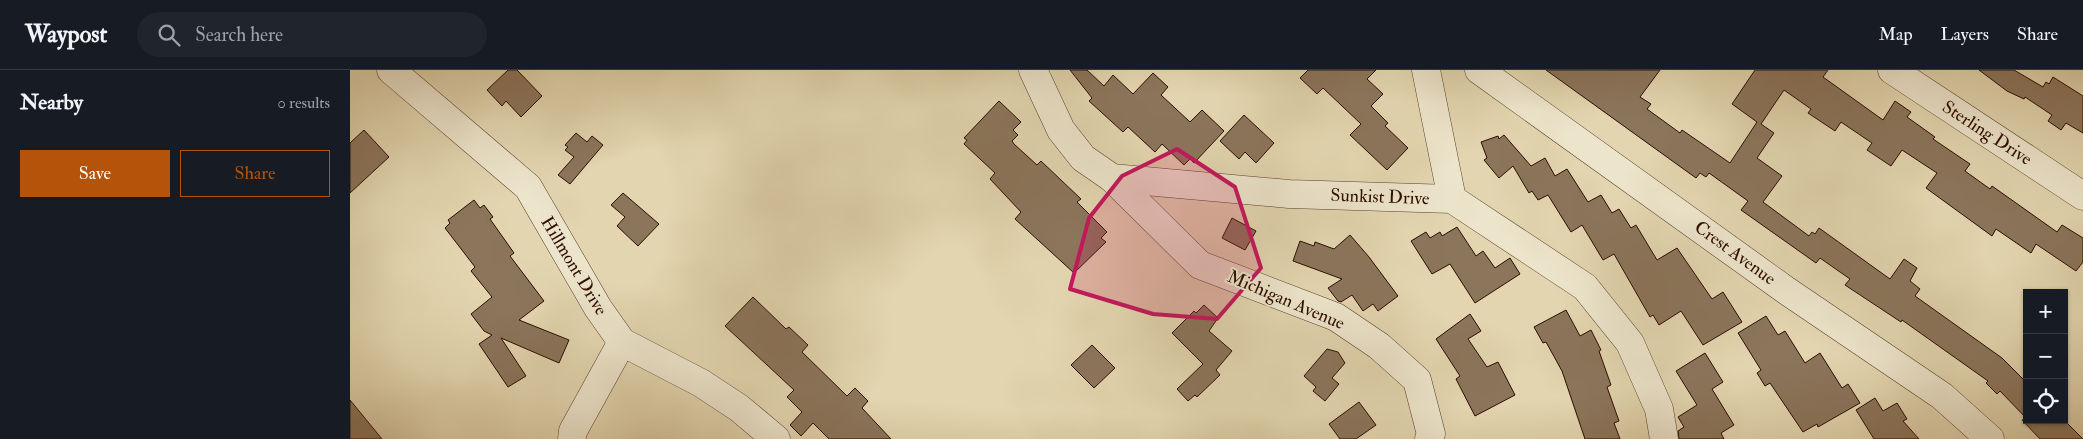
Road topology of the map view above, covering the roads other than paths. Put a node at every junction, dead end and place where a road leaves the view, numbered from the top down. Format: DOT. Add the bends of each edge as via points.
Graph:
graph roads {
  1 [pos="391,70"];
  2 [pos="1033,70"];
  3 [pos="1426,70"];
  4 [pos="1478,70"];
  5 [pos="1892,70"];
  6 [pos="1112,178"];
  7 [pos="2083,196"];
  8 [pos="1452,199"];
  9 [pos="622,342"];
  10 [pos="572,439"];
  11 [pos="776,439"];
  12 [pos="1429,439"];
  13 [pos="1664,439"];
  14 [pos="1990,439"];
  1 -- 9 [label="street, Hillmont Drive" via="528,187 598,308"];
  2 -- 6 [label="street, Sunkist Drive" via="1060,130 1083,158"];
  3 -- 8 [label="street"];
  4 -- 14 [label="street, Crest Avenue" via="1787,291 1942,396"];
  5 -- 7 [label="street, Sterling Drive"];
  6 -- 8 [label="street, Sunkist Drive" via="1289,194"];
  6 -- 12 [label="street, Michigan Avenue" via="1200,265 1336,316 1379,346 1417,380 1431,434"];
  8 -- 13 [label="street, Sunkist Drive" via="1585,287 1630,343 1659,409"];
  9 -- 10 [label="street" via="573,431"];
  9 -- 11 [label="street, Hillmont Drive" via="701,383 739,408"];
}
